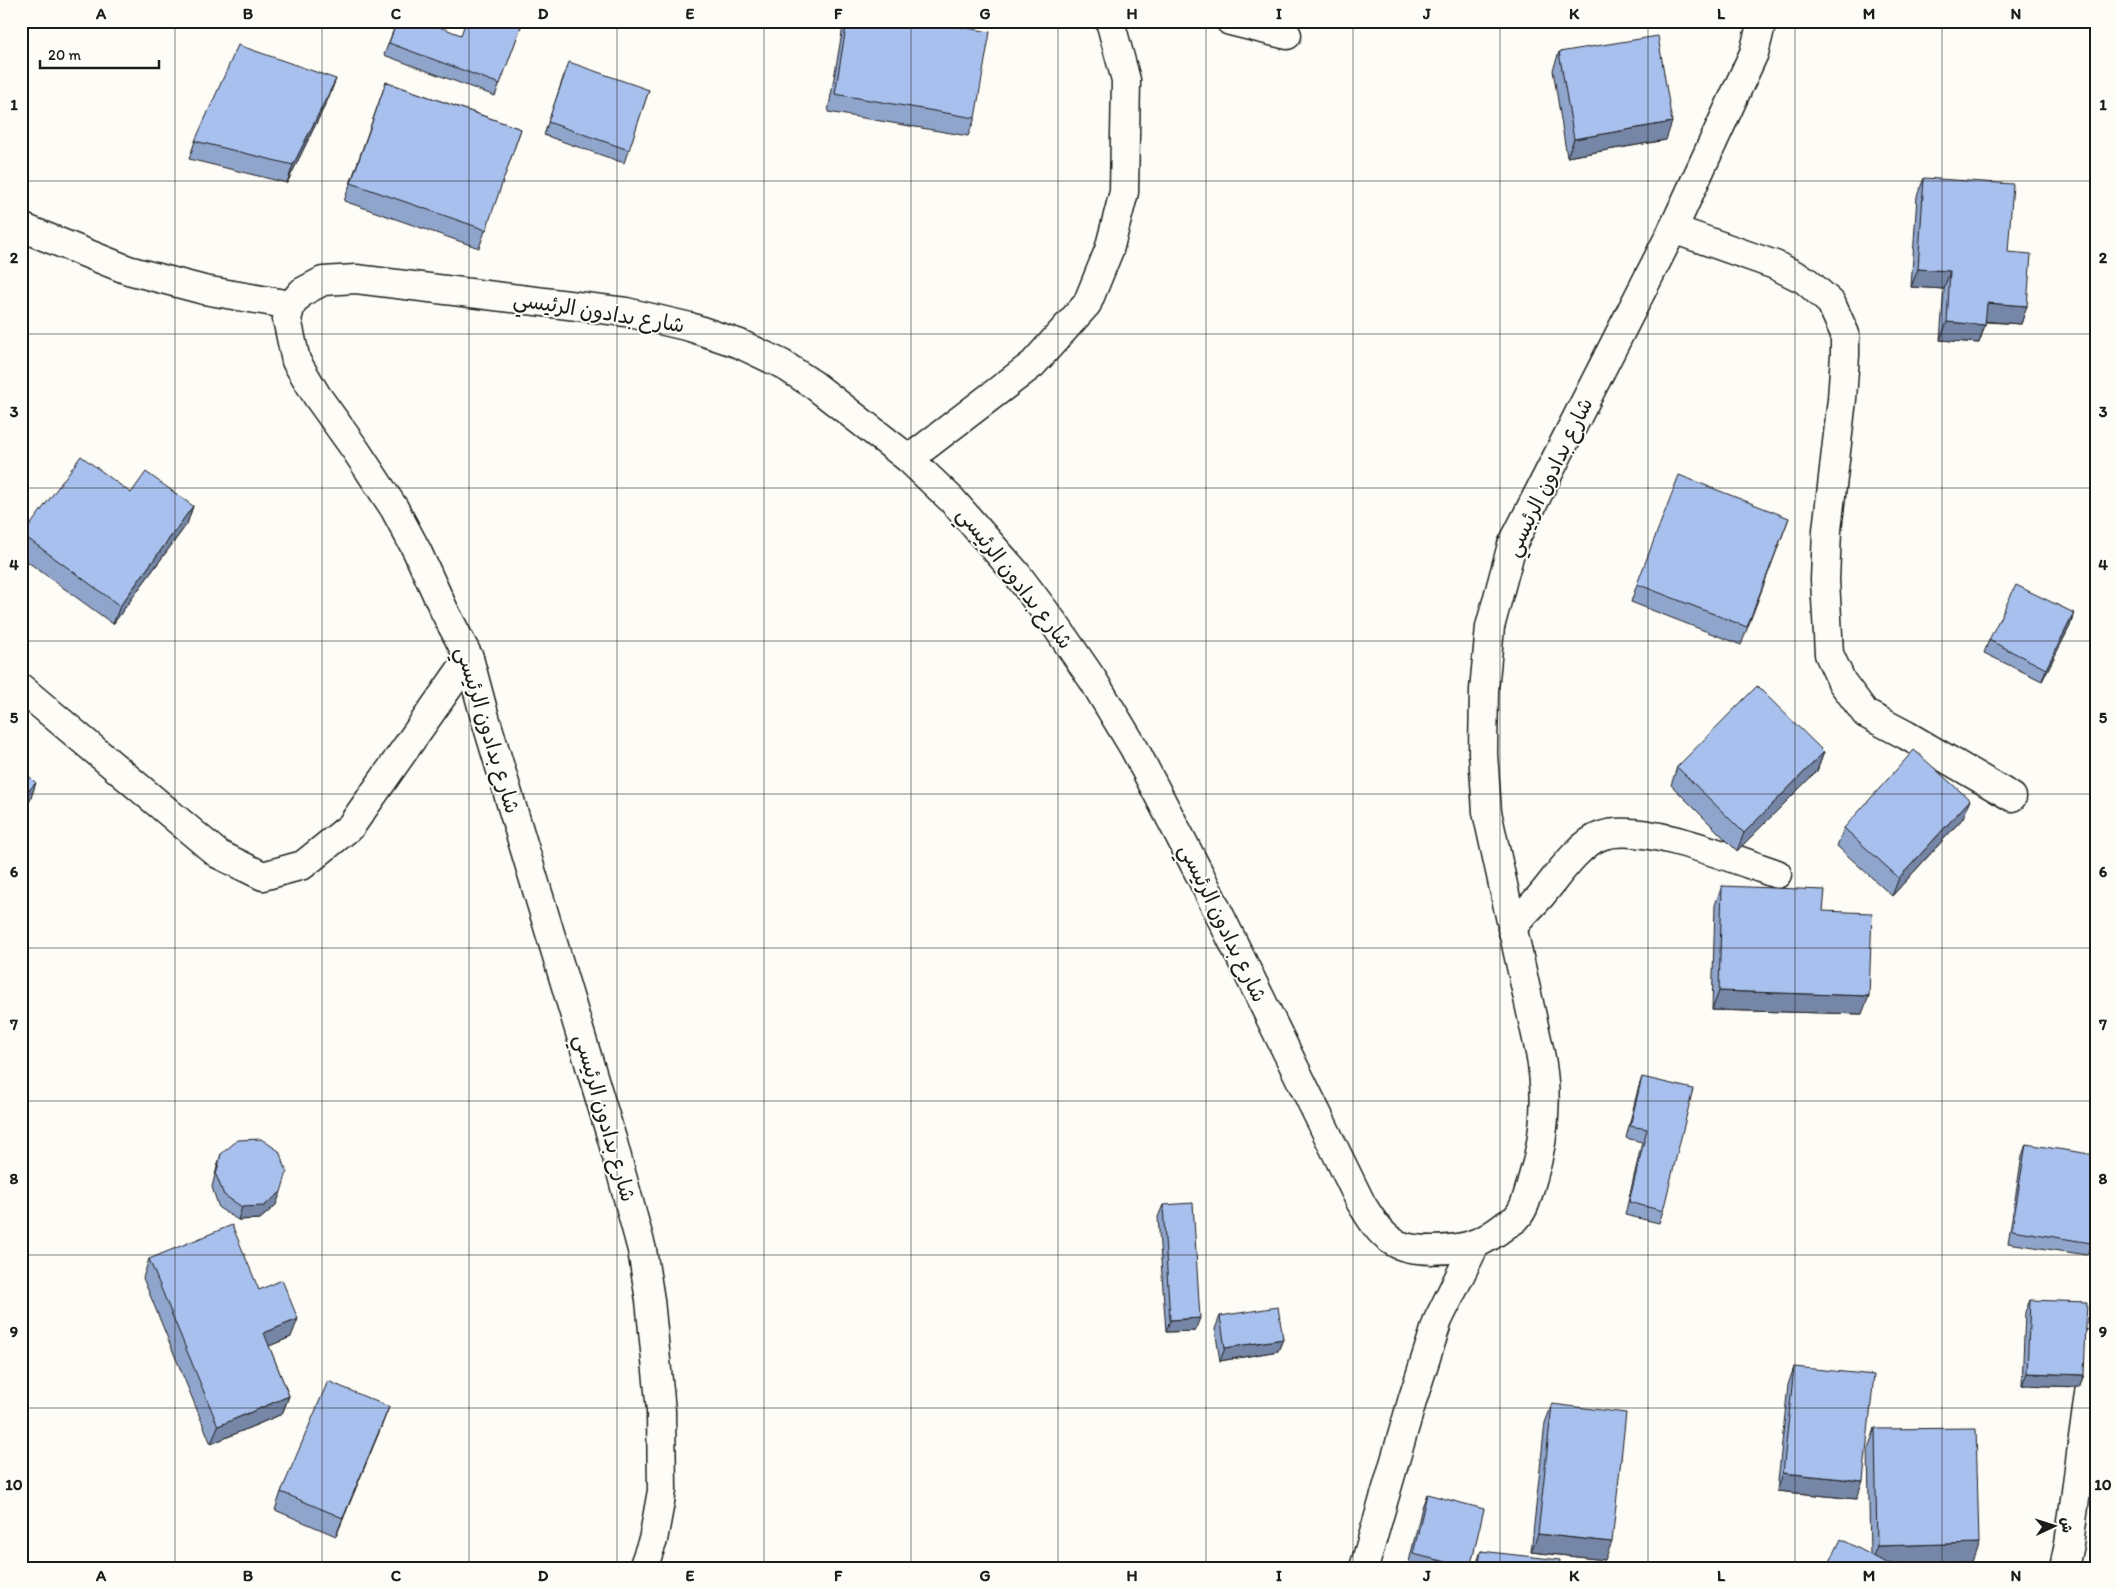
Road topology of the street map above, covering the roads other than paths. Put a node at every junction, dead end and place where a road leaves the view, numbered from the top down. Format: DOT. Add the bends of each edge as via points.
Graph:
graph roads {
  1 [pos="1110,21"];
  2 [pos="1230,21"];
  3 [pos="1762,21"];
  4 [pos="1287,35"];
  5 [pos="21,227"];
  6 [pos="1673,229"];
  7 [pos="292,305"];
  8 [pos="909,459"];
  9 [pos="469,658"];
  10 [pos="21,688"];
  11 [pos="2012,797"];
  12 [pos="1777,874"];
  13 [pos="1512,929"];
  14 [pos="1476,1243"];
  15 [pos="2096,1341"];
  16 [pos="643,1568"];
  17 [pos="1364,1568"];
  18 [pos="1931,1568"];
  19 [pos="1956,1568"];
  20 [pos="2064,1568"];
  1 -- 8 [label="main road" via="1126,80 1124,192 1109,250 1087,304 1033,364"];
  2 -- 4 [label="main road"];
  3 -- 6 [label="main road, شارع بدادون الرئيسي" via="1754,53"];
  5 -- 7 [label="main road" via="128,270 212,291"];
  6 -- 11 [label="main road" via="1775,265 1805,280 1831,303 1844,334 1845,355 1827,530 1825,580 1829,654 1842,682 1866,714"];
  6 -- 13 [label="main road, شارع بدادون الرئيسي" via="1512,546 1490,627 1484,690 1483,753 1487,812"];
  7 -- 8 [label="main road, شارع بدادون الرئيسي" via="302,292 324,281 356,279 626,312 681,324 740,344 782,364"];
  7 -- 9 [label="main road, شارع بدادون الرئيسي" via="287,319 296,361 394,508"];
  8 -- 14 [label="main road, شارع بدادون الرئيسي" via="952,500 1016,573 1056,626 1124,731 1200,875 1361,1203 1375,1224 1391,1241 1406,1248 1434,1250"];
  9 -- 10 [label="main road" via="351,826 303,866 263,876 218,854"];
  9 -- 16 [label="main road, شارع بدادون الرئيسي" via="642,1250 661,1411 662,1490 653,1540"];
  12 -- 13 [label="main road" via="1677,841 1632,834 1600,836 1572,859"];
  13 -- 14 [label="main road, شارع بدادون الرئيسي" via="1545,1080 1543,1134 1537,1164 1518,1216"];
  14 -- 17 [label="main road" via="1438,1320"];
  15 -- 20 [label="main road"];
  18 -- 19 [label="lane"];
}
